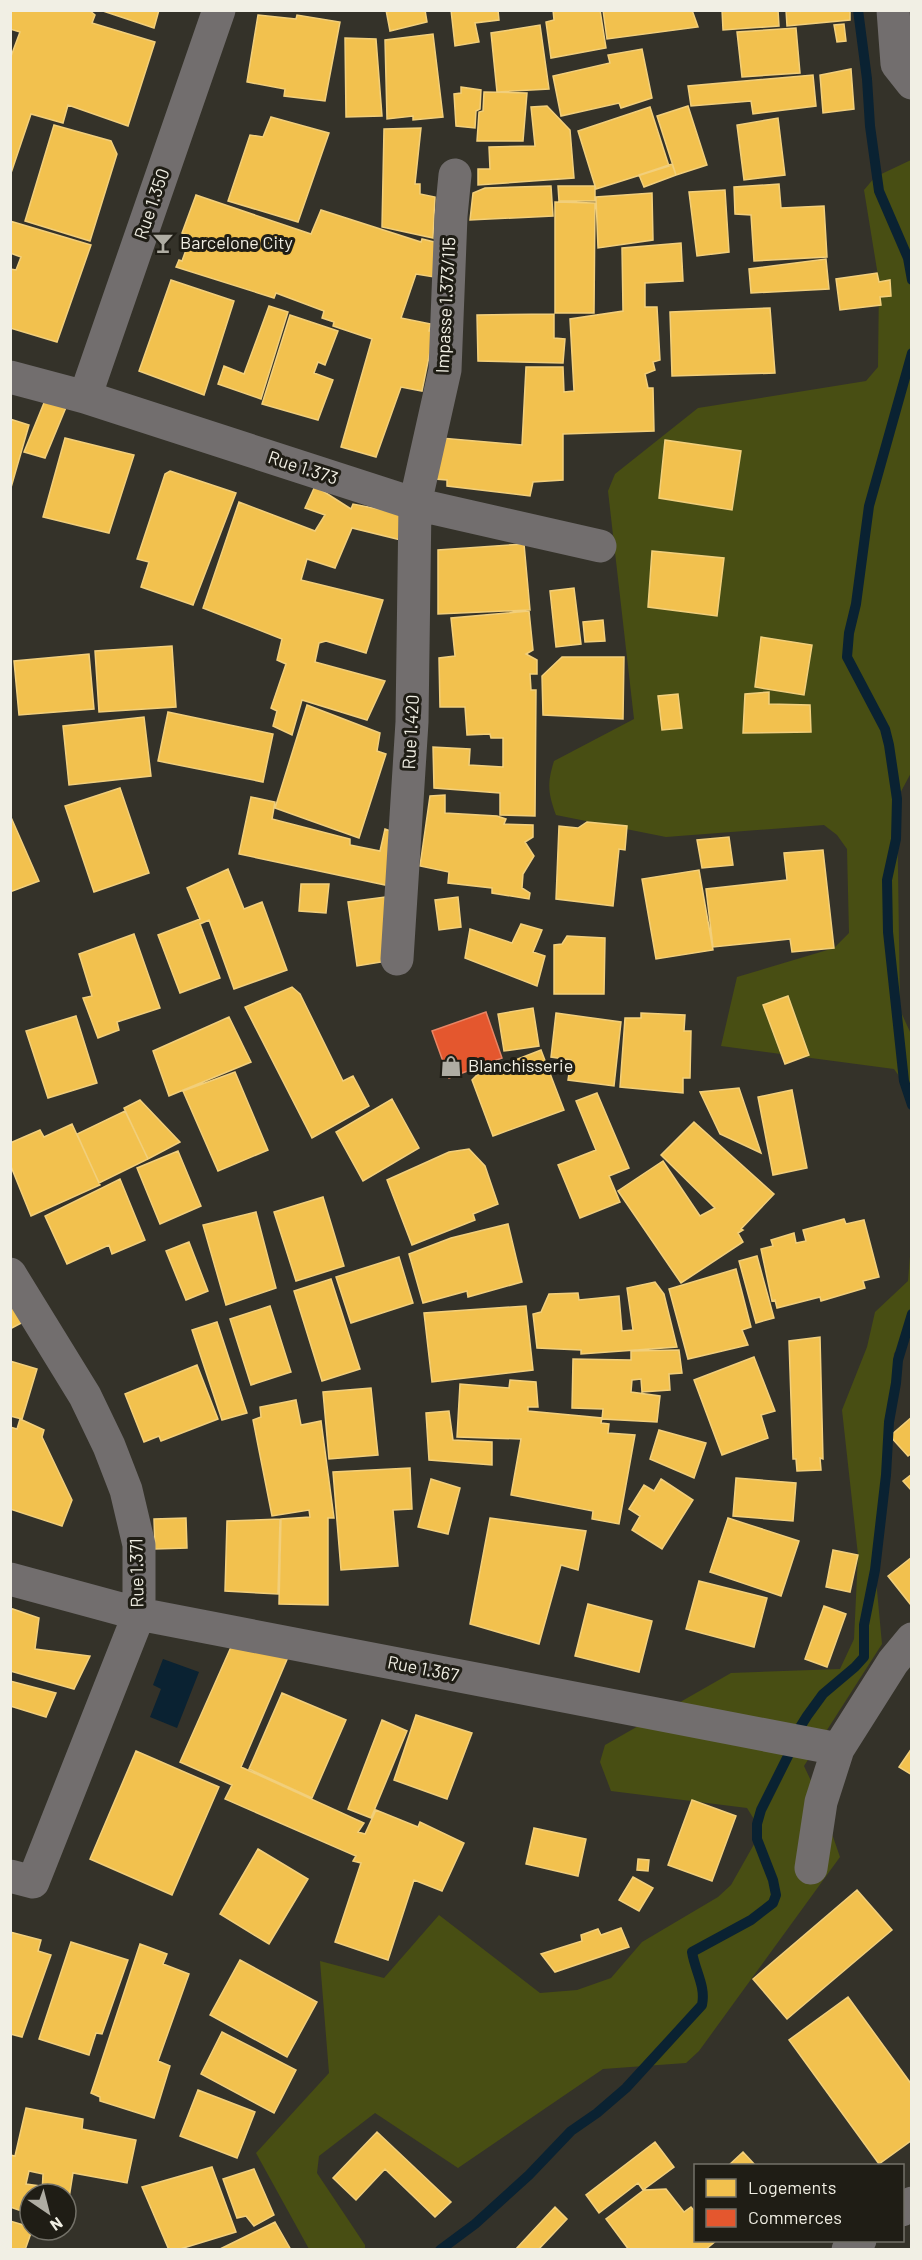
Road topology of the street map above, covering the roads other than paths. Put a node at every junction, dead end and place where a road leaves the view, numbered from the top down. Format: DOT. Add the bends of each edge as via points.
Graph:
graph roads {
  1 [pos="219,10"];
  2 [pos="893,10"];
  3 [pos="912,82"];
  4 [pos="455,175"];
  5 [pos="10,377"];
  6 [pos="85,397"];
  7 [pos="415,504"];
  8 [pos="600,546"];
  9 [pos="397,959"];
  10 [pos="10,1274"];
  11 [pos="10,1578"];
  12 [pos="139,1614"];
  13 [pos="912,1639"];
  14 [pos="838,1749"];
  15 [pos="811,1868"];
  16 [pos="22,1879"];
  1 -- 6 [label="street, Rue 1.350"];
  2 -- 3 [label="street" via="897,64"];
  4 -- 7 [label="street, Impasse 1.373/115" via="445,370"];
  5 -- 6 [label="street, Rue 1.373"];
  6 -- 7 [label="street, Rue 1.373"];
  7 -- 8 [label="street, Rue 1.373"];
  7 -- 9 [label="street, Rue 1.420" via="412,722"];
  10 -- 12 [label="street, Rue 1.371" via="85,1396 126,1490 139,1545"];
  11 -- 12 [label="street, Rue 1.367"];
  12 -- 14 [label="street, Rue 1.367"];
  12 -- 16 [label="street, Rue 1.371"];
  13 -- 14 [label="street"];
  14 -- 15 [label="street" via="821,1802"];
}
